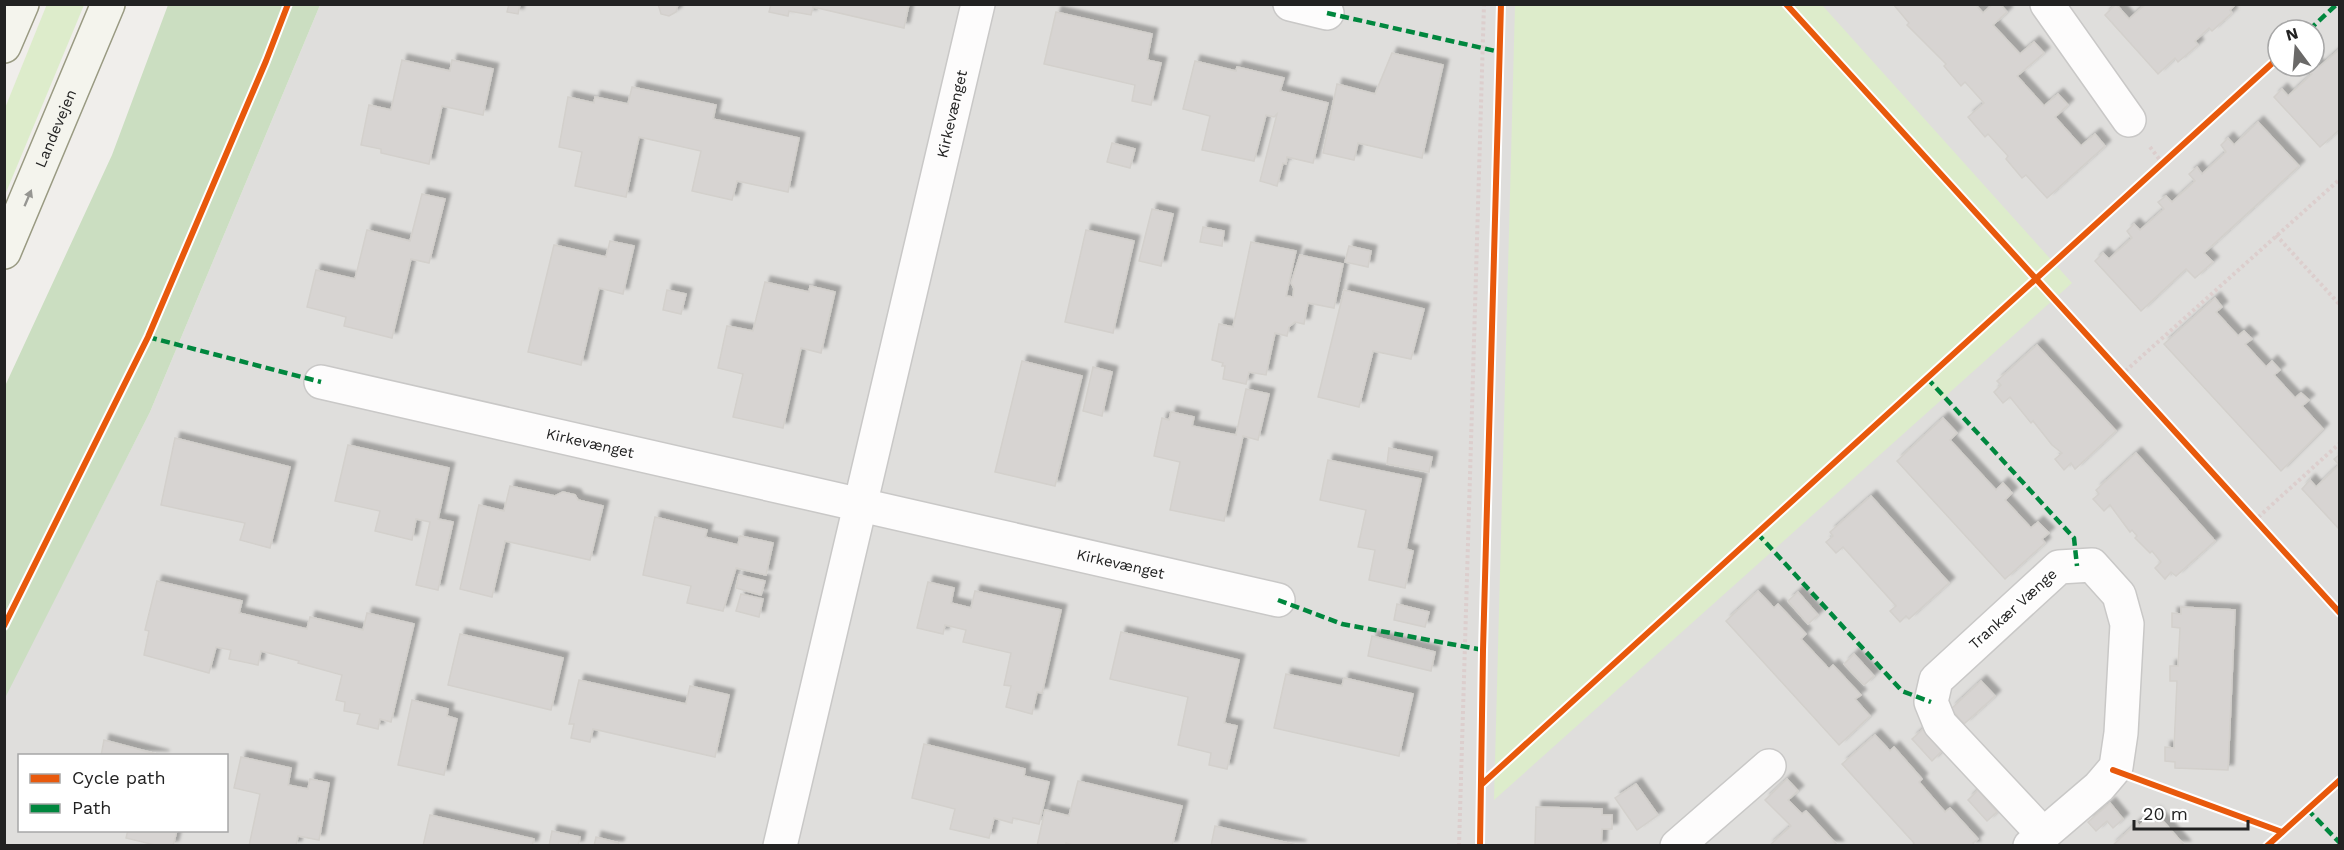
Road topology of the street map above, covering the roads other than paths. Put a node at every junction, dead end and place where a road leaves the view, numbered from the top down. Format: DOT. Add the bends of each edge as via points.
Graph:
graph roads {
  1 [pos="22,4"];
  2 [pos="108,4"];
  3 [pos="978,4"];
  4 [pos="1290,4"];
  5 [pos="2057,8"];
  6 [pos="1327,12"];
  7 [pos="4,46"];
  8 [pos="2129,120"];
  9 [pos="4,252"];
  10 [pos="321,382"];
  11 [pos="858,505"];
  12 [pos="1278,600"];
  13 [pos="1768,766"];
  14 [pos="2037,840"];
  15 [pos="780,846"];
  16 [pos="1677,846"];
  1 -- 7 [label="main road"];
  9 -- 2 [label="main road, Landevejen, one-way"];
  3 -- 11 [label="street, Kirkevænget"];
  4 -- 6 [label="street"];
  5 -- 8 [label="street"];
  10 -- 11 [label="street, Kirkevænget"];
  11 -- 12 [label="street, Kirkevænget"];
  11 -- 15 [label="street, Kirkevænget"];
  13 -- 16 [label="street"];
  14 -- 14 [label="street, Trankær Vænge" via="2099,787 2116,767 2127,624 2119,595 2092,565 2059,567 1936,680 1931,702 1940,724"];
}
